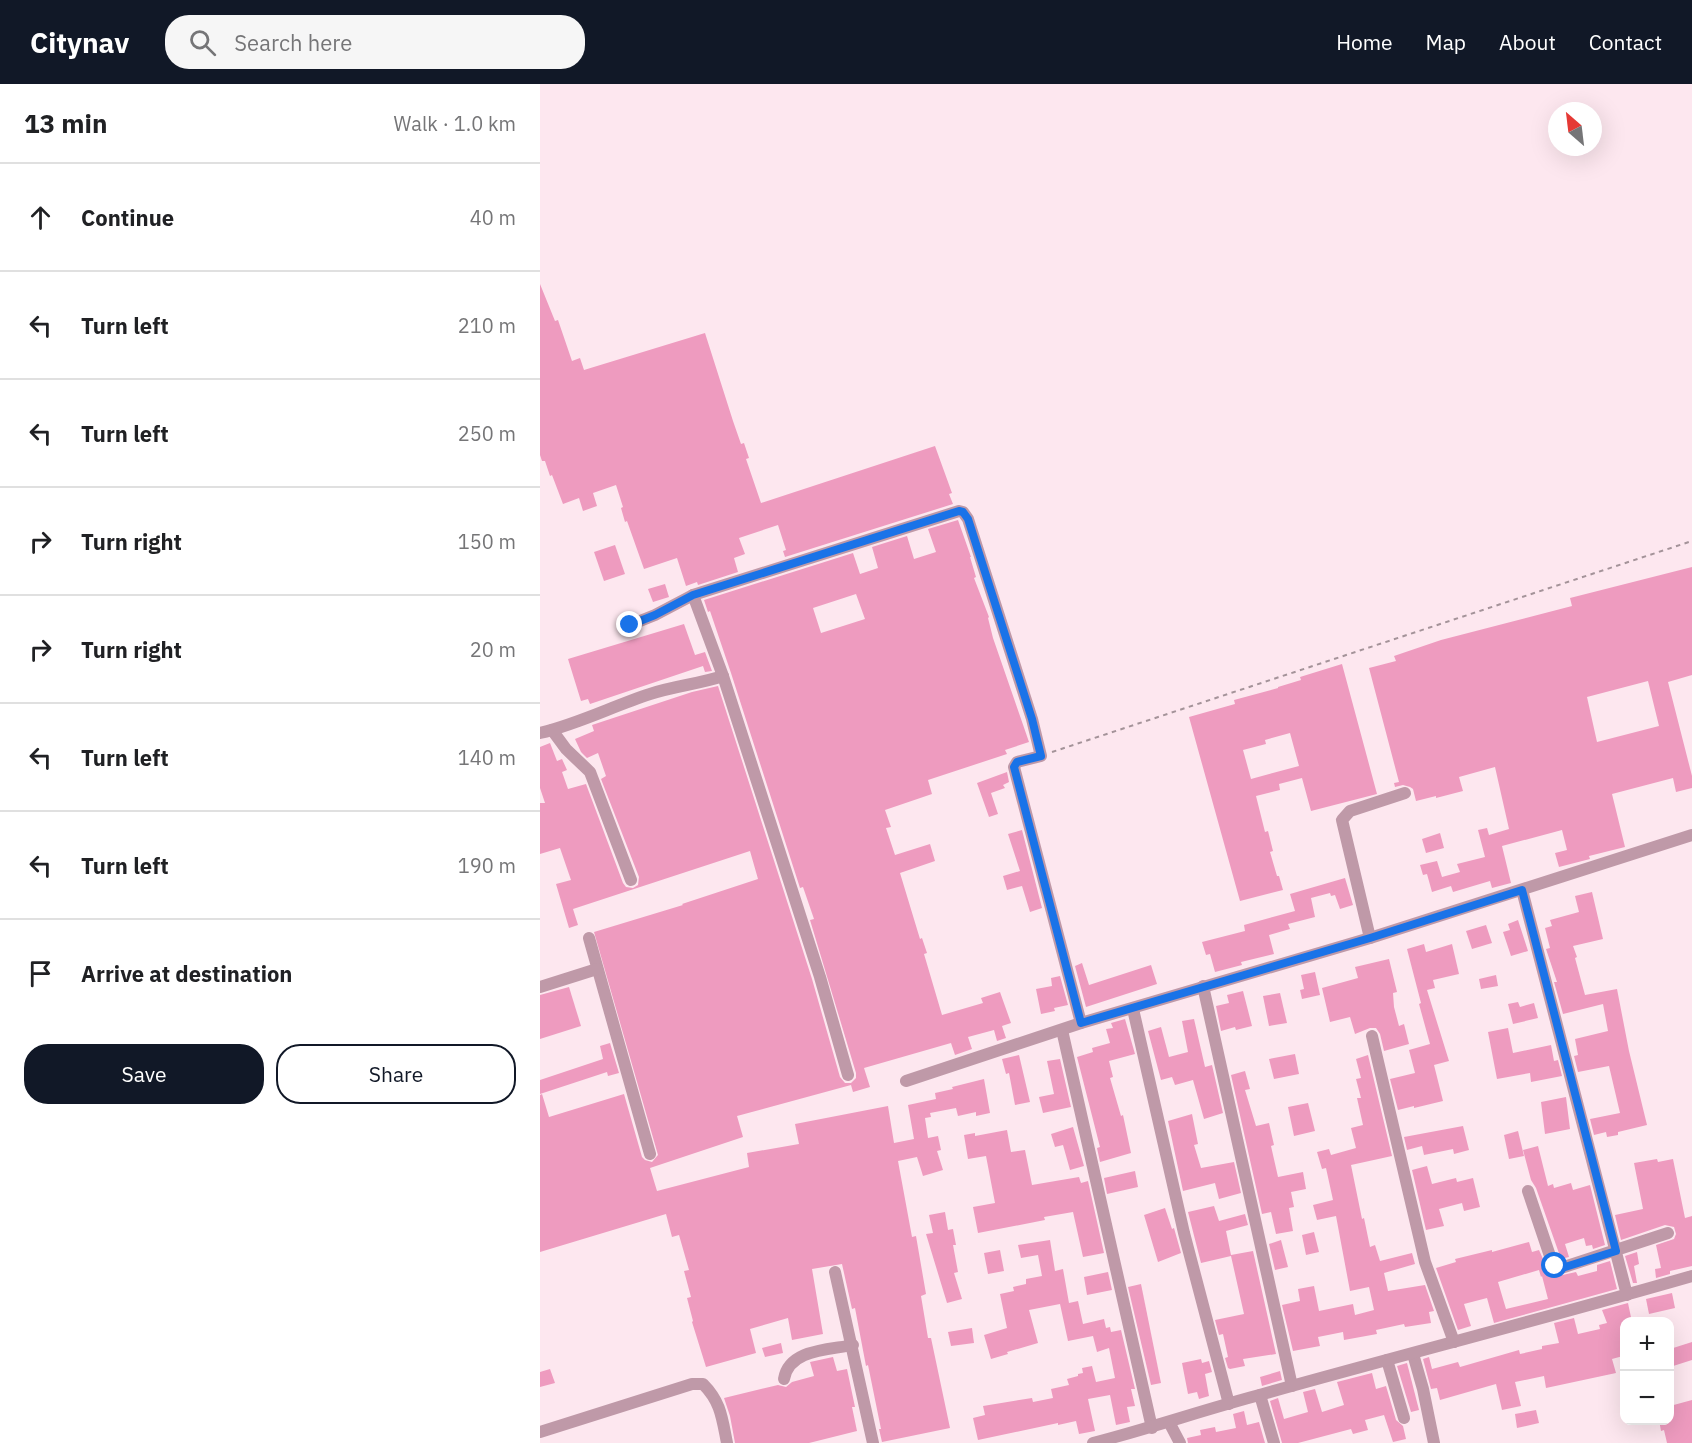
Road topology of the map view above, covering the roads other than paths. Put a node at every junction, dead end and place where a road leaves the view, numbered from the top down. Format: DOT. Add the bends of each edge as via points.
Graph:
graph roads {
  1 [pos="693,595"];
  2 [pos="630,625"];
  3 [pos="723,676"];
  4 [pos="546,732"];
  5 [pos="1405,793"];
  6 [pos="1692,835"];
  7 [pos="630,880"];
  8 [pos="1522,890"];
  9 [pos="589,938"];
  10 [pos="1370,938"];
  11 [pos="597,969"];
  12 [pos="1203,986"];
  13 [pos="540,987"];
  14 [pos="1133,1009"];
  15 [pos="1081,1023"];
  16 [pos="1062,1030"];
  17 [pos="1372,1036"];
  18 [pos="848,1075"];
  19 [pos="906,1081"];
  20 [pos="650,1154"];
  21 [pos="1528,1191"];
  22 [pos="1668,1233"];
  23 [pos="1616,1251"];
  24 [pos="835,1272"];
  25 [pos="1692,1276"];
  26 [pos="1627,1295"];
  27 [pos="1454,1342"];
  28 [pos="853,1345"];
  29 [pos="1413,1354"];
  30 [pos="1387,1360"];
  31 [pos="784,1379"];
  32 [pos="1292,1386"];
  33 [pos="1260,1395"];
  34 [pos="1228,1404"];
  35 [pos="1404,1418"];
  36 [pos="1169,1422"];
  37 [pos="1152,1428"];
  38 [pos="540,1432"];
  39 [pos="727,1443"];
  40 [pos="873,1443"];
  41 [pos="1093,1443"];
  42 [pos="1180,1443"];
  43 [pos="1274,1443"];
  44 [pos="1434,1443"];
  1 -- 2 [label="street"];
  1 -- 3 [label="street"];
  1 -- 15 [label="street" via="963,512 1041,756 1017,762 1014,767"];
  3 -- 4 [label="street" via="654,693"];
  3 -- 18 [label="street"];
  4 -- 7 [label="street" via="590,772"];
  5 -- 10 [label="street" via="1350,811 1342,820"];
  6 -- 8 [label="street"];
  8 -- 10 [label="street"];
  8 -- 23 [label="street"];
  9 -- 11 [label="street"];
  10 -- 12 [label="street"];
  11 -- 13 [label="street"];
  11 -- 20 [label="street"];
  12 -- 14 [label="street"];
  12 -- 32 [label="street"];
  14 -- 15 [label="street"];
  14 -- 34 [label="street"];
  15 -- 16 [label="street"];
  16 -- 19 [label="street"];
  16 -- 37 [label="street"];
  17 -- 27 [label="street" via="1425,1262"];
  21 -- 23 [label="street" via="1555,1266 1562,1268"];
  22 -- 23 [label="street"];
  23 -- 26 [label="street"];
  24 -- 28 [label="street"];
  25 -- 26 [label="street"];
  26 -- 27 [label="street"];
  27 -- 29 [label="street"];
  28 -- 31 [label="street" via="796,1359 789,1364"];
  28 -- 40 [label="street"];
  29 -- 30 [label="street"];
  29 -- 44 [label="street"];
  30 -- 32 [label="street"];
  30 -- 35 [label="street"];
  32 -- 33 [label="street"];
  33 -- 34 [label="street"];
  33 -- 43 [label="street"];
  34 -- 36 [label="street"];
  36 -- 37 [label="street"];
  36 -- 42 [label="street"];
  37 -- 41 [label="street"];
  38 -- 39 [label="street" via="692,1384 703,1384 714,1394"];
}
